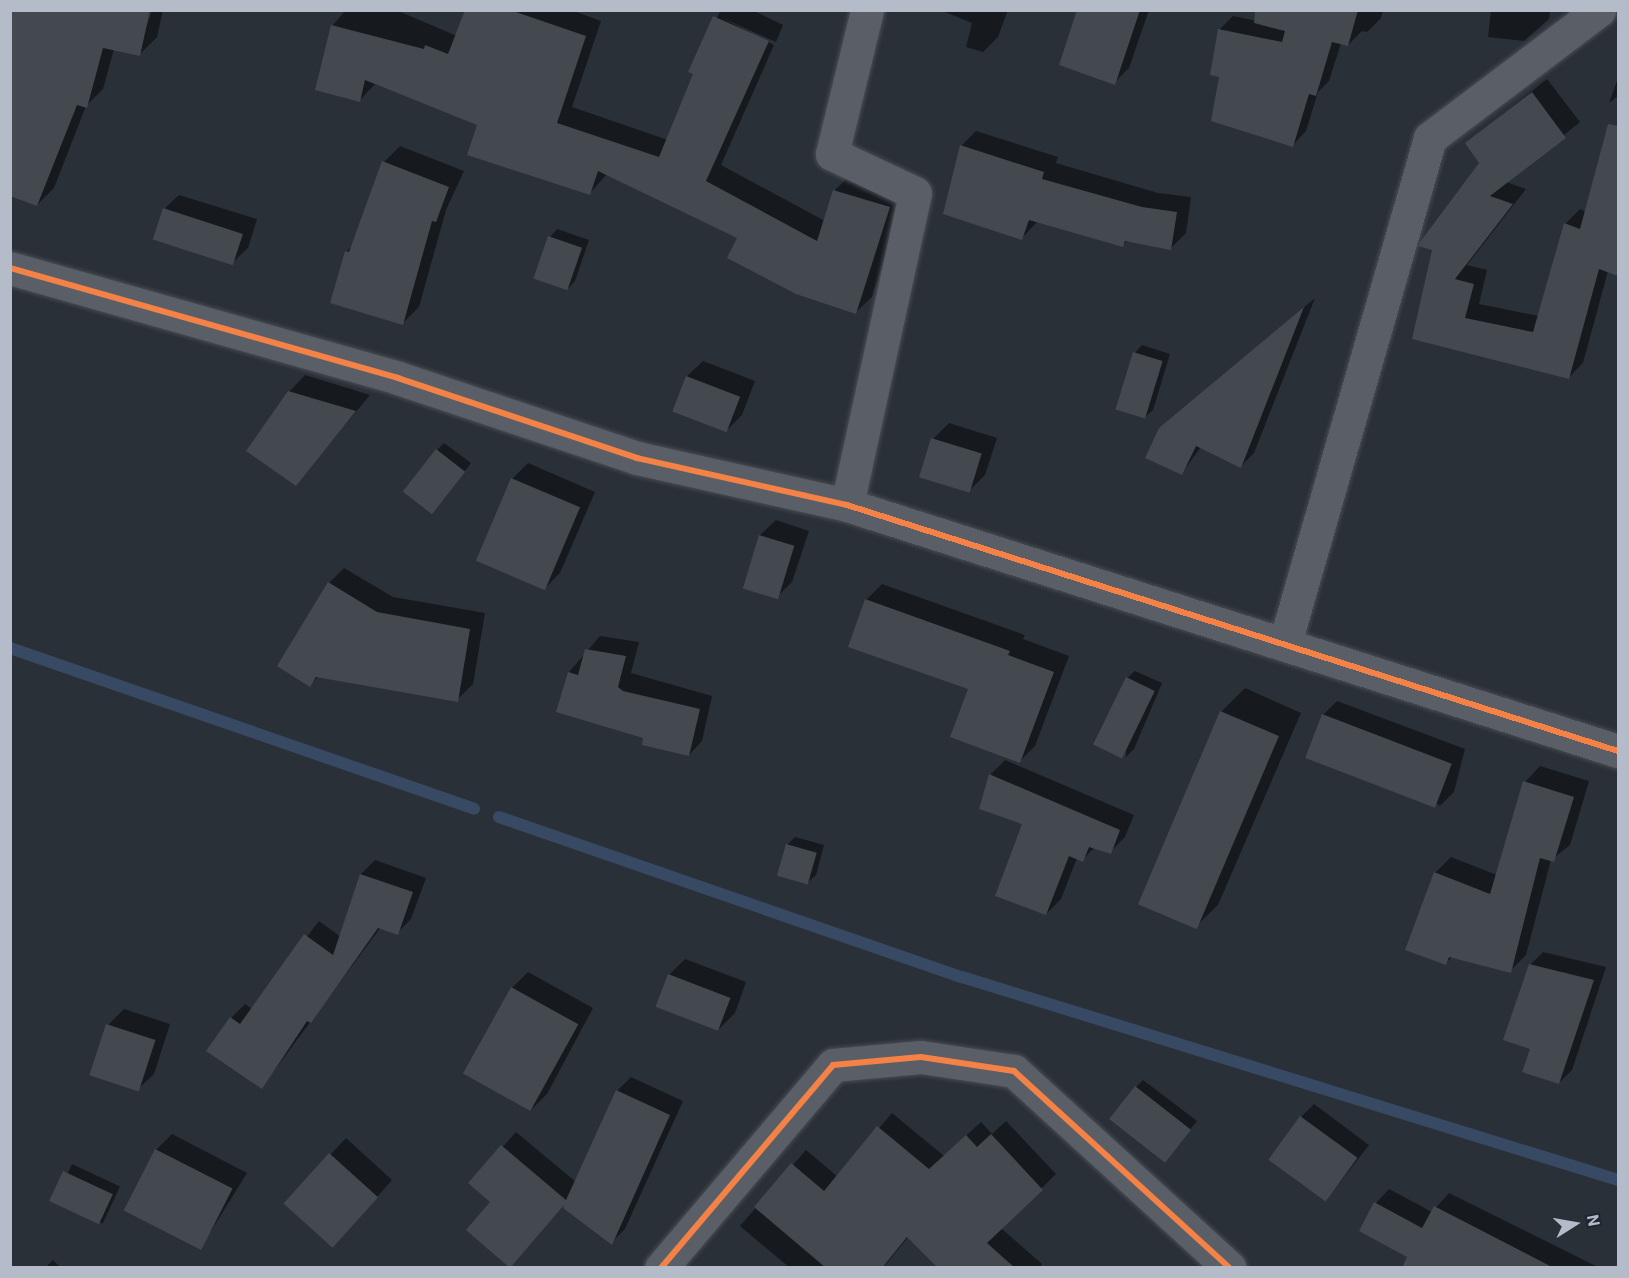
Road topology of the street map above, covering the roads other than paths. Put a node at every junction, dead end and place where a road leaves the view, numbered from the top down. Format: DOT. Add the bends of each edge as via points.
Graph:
graph roads {
  1 [pos="867,10"];
  2 [pos="1599,10"];
  3 [pos="10,268"];
  4 [pos="848,505"];
  5 [pos="1285,643"];
  6 [pos="1618,751"];
  7 [pos="661,1268"];
  8 [pos="1230,1268"];
  1 -- 4 [label="street" via="832,154 915,193"];
  2 -- 5 [label="street" via="1430,138"];
  3 -- 4 [label="street" via="398,378 637,458"];
  4 -- 5 [label="street"];
  5 -- 6 [label="street"];
  7 -- 8 [label="street" via="833,1065 921,1057 1014,1071"];
}
